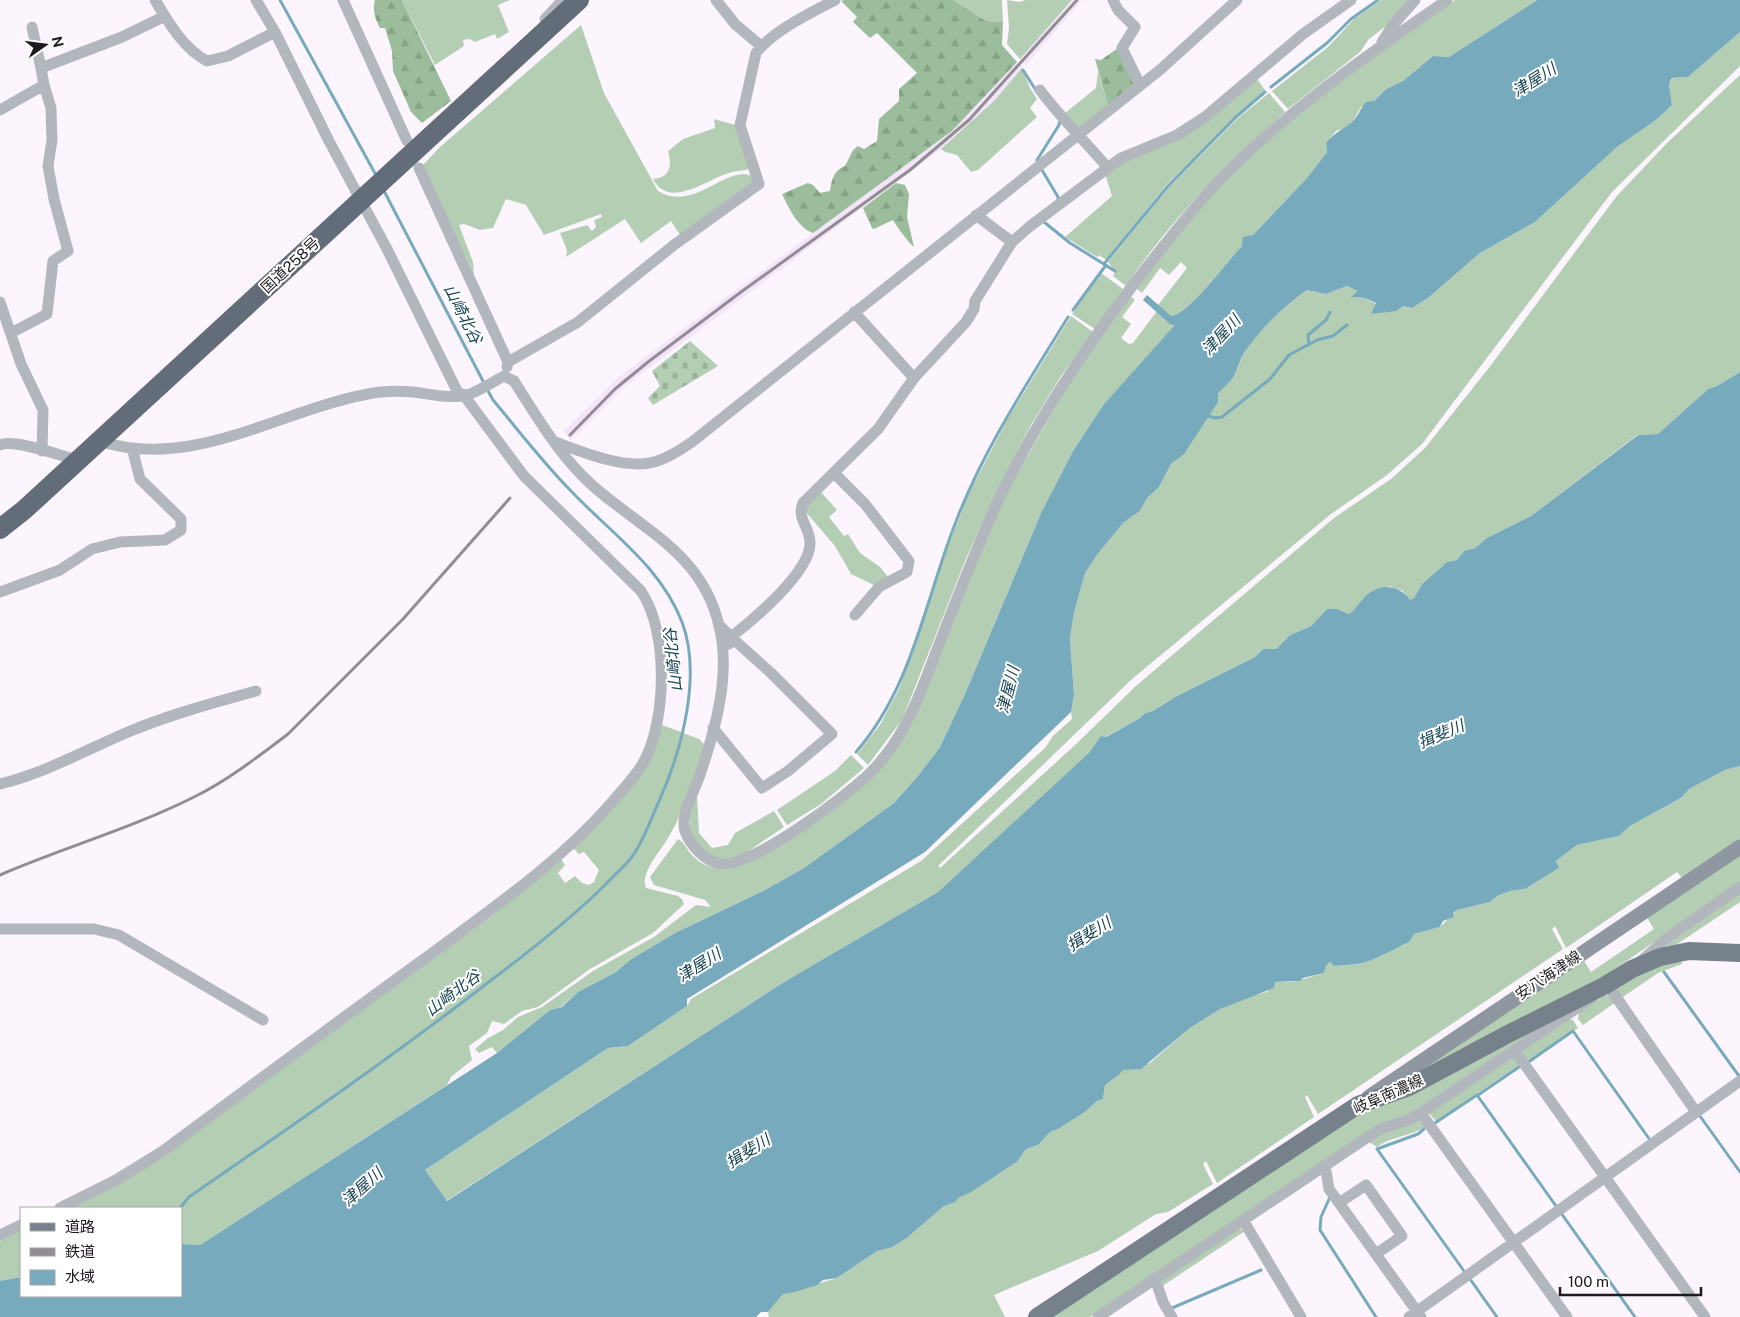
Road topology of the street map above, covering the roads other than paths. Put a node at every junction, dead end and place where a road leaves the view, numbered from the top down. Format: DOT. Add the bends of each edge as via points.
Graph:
graph roads {
  1 [pos="155,0"];
  2 [pos="256,0"];
  3 [pos="343,0"];
  4 [pos="563,0"];
  5 [pos="579,0"];
  6 [pos="716,0"];
  7 [pos="835,0"];
  8 [pos="1113,0"];
  9 [pos="1219,0"];
  10 [pos="1237,0"];
  11 [pos="1351,0"];
  12 [pos="1415,0"];
  13 [pos="1447,0"];
  14 [pos="1225,11"];
  15 [pos="165,16"];
  16 [pos="552,26"];
  17 [pos="32,27"];
  18 [pos="276,32"];
  19 [pos="761,46"];
  20 [pos="1378,48"];
  21 [pos="41,68"];
  22 [pos="44,85"];
  23 [pos="1140,85"];
  24 [pos="1040,90"];
  25 [pos="0,110"];
  26 [pos="1079,134"];
  27 [pos="407,141"];
  28 [pos="1107,167"];
  29 [pos="419,168"];
  30 [pos="364,197"];
  31 [pos="976,215"];
  32 [pos="1012,242"];
  33 [pos="0,302"];
  34 [pos="854,312"];
  35 [pos="11,333"];
  36 [pos="508,362"];
  37 [pos="504,376"];
  38 [pos="914,378"];
  39 [pos="464,394"];
  40 [pos="99,441"];
  41 [pos="554,441"];
  42 [pos="0,445"];
  43 [pos="132,448"];
  44 [pos="42,451"];
  45 [pos="78,460"];
  46 [pos="835,474"];
  47 [pos="0,529"];
  48 [pos="0,592"];
  49 [pos="855,615"];
  50 [pos="720,626"];
  51 [pos="731,637"];
  52 [pos="724,658"];
  53 [pos="256,691"];
  54 [pos="714,728"];
  55 [pos="0,784"];
  56 [pos="1740,847"];
  57 [pos="1740,888"];
  58 [pos="0,929"];
  59 [pos="1740,953"];
  60 [pos="1632,969"];
  61 [pos="1605,985"];
  62 [pos="263,1020"];
  63 [pos="1515,1051"];
  64 [pos="1740,1081"];
  65 [pos="1358,1105"];
  66 [pos="1696,1112"];
  67 [pos="1421,1113"];
  68 [pos="1325,1165"];
  69 [pos="1606,1178"];
  70 [pos="1339,1203"];
  71 [pos="62,1207"];
  72 [pos="1242,1220"];
  73 [pos="20,1225"];
  74 [pos="0,1235"];
  75 [pos="1514,1242"];
  76 [pos="1376,1254"];
  77 [pos="1155,1278"];
  78 [pos="1416,1315"];
  79 [pos="1037,1317"];
  80 [pos="1098,1317"];
  81 [pos="1172,1317"];
  82 [pos="1301,1317"];
  83 [pos="1567,1317"];
  84 [pos="1705,1317"];
  1 -- 15 [label="street"];
  2 -- 18 [label="street"];
  3 -- 27 [label="street"];
  4 -- 16 [label="street" via="545,19"];
  5 -- 16 [label="highway, 国道258号"];
  6 -- 19 [label="street" via="734,24"];
  7 -- 19 [label="street" via="806,15"];
  8 -- 23 [label="street" via="1135,27 1122,48"];
  9 -- 14 [label="street"];
  10 -- 14 [label="street"];
  11 -- 28 [label="street" via="1303,34 1206,117 1177,135 1129,154"];
  12 -- 20 [label="street"];
  13 -- 20 [label="street"];
  14 -- 23 [label="street"];
  15 -- 18 [label="street" via="194,54 207,61 228,56"];
  15 -- 21 [label="street" via="122,37"];
  16 -- 30 [label="highway, 国道258号"];
  17 -- 21 [label="street"];
  18 -- 30 [label="street" via="285,56"];
  19 -- 36 [label="street" via="752,64 740,125 759,184 674,245 578,322"];
  20 -- 54 [label="street" via="1291,115 1237,162 1182,223 1098,333 1037,427 1004,489 969,565 921,692 898,738 874,770 819,813 747,858 723,864 714,862 691,844 684,824"];
  21 -- 22 [label="street"];
  22 -- 25 [label="street"];
  22 -- 35 [label="street" via="51,108 52,140 48,166 68,252 53,261 47,314"];
  23 -- 26 [label="street"];
  24 -- 26 [label="street" via="1054,110"];
  26 -- 28 [label="street"];
  26 -- 31 [label="street"];
  28 -- 32 [label="street"];
  29 -- 36 [label="street"];
  30 -- 39 [label="street"];
  30 -- 40 [label="highway, 国道258号"];
  31 -- 32 [label="street"];
  31 -- 34 [label="street"];
  32 -- 38 [label="street" via="975,301 966,322"];
  33 -- 35 [label="street"];
  34 -- 38 [label="street"];
  34 -- 41 [label="street" via="692,442 668,456 653,462 629,463"];
  35 -- 44 [label="street" via="21,364 43,410"];
  36 -- 37 [label="street"];
  37 -- 39 [label="street"];
  37 -- 41 [label="street" via="514,381"];
  38 -- 46 [label="street" via="878,429"];
  39 -- 43 [label="street" via="377,392 315,407 200,445 176,450"];
  39 -- 71 [label="street" via="524,476 647,600 658,632 660,650 658,704 649,752 626,786 584,832 492,909 163,1151 116,1180"];
  40 -- 43 [label="street"];
  40 -- 45 [label="highway, 国道258号"];
  41 -- 50 [label="street" via="590,484 656,533 698,575"];
  42 -- 44 [label="street" via="5,442 28,445"];
  43 -- 48 [label="street" via="140,479 181,519 181,530 165,540 120,542 92,549 60,570"];
  44 -- 45 [label="street"];
  45 -- 47 [label="highway, 国道258号"];
  46 -- 49 [label="street" via="865,504 909,561 907,572 879,587"];
  46 -- 51 [label="street" via="803,503 800,510 808,531 809,554 763,612"];
  50 -- 51 [label="street"];
  50 -- 52 [label="street"];
  51 -- 52 [label="street" via="728,654"];
  51 -- 54 [label="street" via="832,734 762,788"];
  52 -- 54 [label="street"];
  53 -- 55 [label="street" via="174,714 58,764"];
  56 -- 65 [label="main road, 安八海津線"];
  57 -- 60 [label="street" via="1666,938"];
  58 -- 62 [label="street" via="94,929 119,934"];
  59 -- 60 [label="main road, 岐阜南濃線" via="1689,951 1660,957"];
  60 -- 61 [label="main road, 岐阜南濃線"];
  61 -- 63 [label="street" via="1585,1005"];
  61 -- 65 [label="main road, 岐阜南濃線" via="1408,1087"];
  61 -- 66 [label="street"];
  63 -- 67 [label="street"];
  63 -- 69 [label="street"];
  64 -- 66 [label="street"];
  65 -- 79 [label="main road, 岐阜南濃線"];
  66 -- 69 [label="street"];
  67 -- 68 [label="street" via="1380,1129"];
  67 -- 75 [label="street"];
  68 -- 70 [label="street" via="1329,1189"];
  68 -- 72 [label="street"];
  69 -- 75 [label="street"];
  69 -- 84 [label="street"];
  70 -- 76 [label="street"];
  70 -- 76 [label="street" via="1366,1185 1402,1236"];
  72 -- 77 [label="street"];
  72 -- 82 [label="street"];
  73 -- 74 [label="street"];
  75 -- 78 [label="street"];
  75 -- 83 [label="street"];
  76 -- 78 [label="street"];
  77 -- 80 [label="street"];
  77 -- 81 [label="street"];
}
